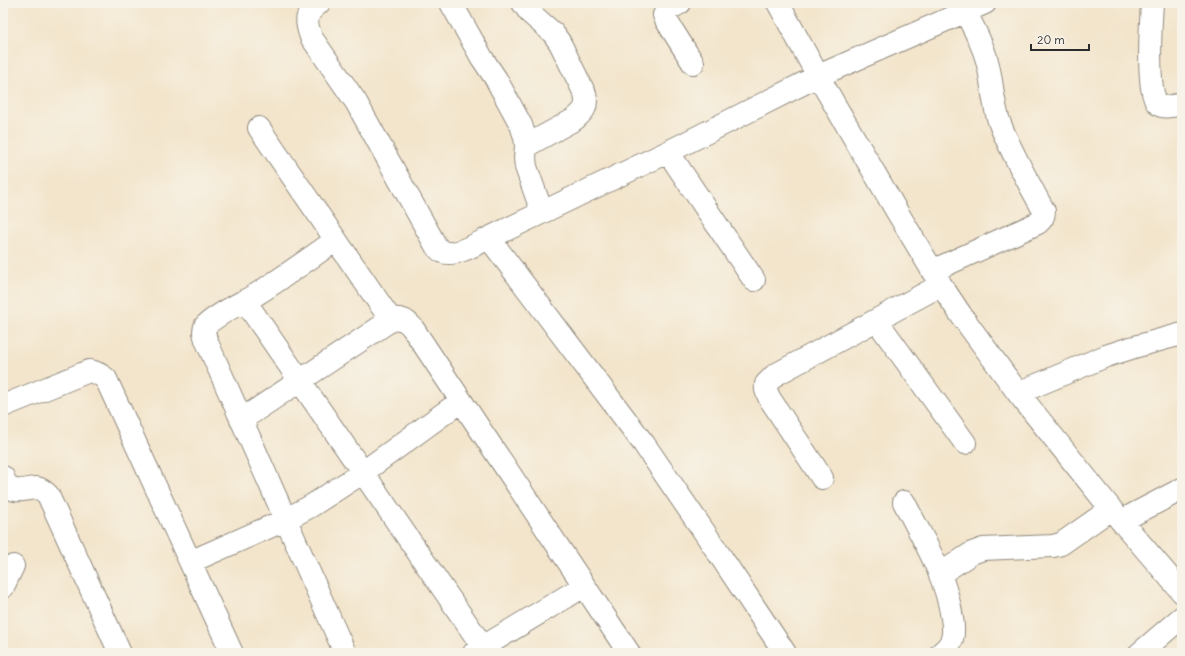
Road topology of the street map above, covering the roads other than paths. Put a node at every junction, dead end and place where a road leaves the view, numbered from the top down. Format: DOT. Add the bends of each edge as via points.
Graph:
graph roads {
  1 [pos="319,3"];
  2 [pos="451,3"];
  3 [pos="523,3"];
  4 [pos="680,3"];
  5 [pos="778,3"];
  6 [pos="985,3"];
  7 [pos="1152,3"];
  8 [pos="963,8"];
  9 [pos="693,63"];
  10 [pos="818,76"];
  11 [pos="1182,104"];
  12 [pos="259,128"];
  13 [pos="526,146"];
  14 [pos="668,152"];
  15 [pos="542,212"];
  16 [pos="489,238"];
  17 [pos="336,240"];
  18 [pos="937,278"];
  19 [pos="754,280"];
  20 [pos="245,301"];
  21 [pos="390,320"];
  22 [pos="876,321"];
  23 [pos="1182,334"];
  24 [pos="300,381"];
  25 [pos="1018,394"];
  26 [pos="461,401"];
  27 [pos="3,406"];
  28 [pos="241,420"];
  29 [pos="965,443"];
  30 [pos="362,472"];
  31 [pos="3,477"];
  32 [pos="822,478"];
  33 [pos="1182,489"];
  34 [pos="904,502"];
  35 [pos="1116,515"];
  36 [pos="286,520"];
  37 [pos="190,562"];
  38 [pos="13,566"];
  39 [pos="940,574"];
  40 [pos="584,586"];
  41 [pos="3,587"];
  42 [pos="1182,592"];
  43 [pos="1182,617"];
  44 [pos="479,650"];
  45 [pos="120,653"];
  46 [pos="232,653"];
  47 [pos="345,653"];
  48 [pos="629,653"];
  49 [pos="785,653"];
  50 [pos="941,653"];
  51 [pos="1140,653"];
  1 -- 16 [label="street" via="307,16 307,27 311,37 356,102 436,246 442,252 451,253"];
  2 -- 13 [label="street" via="521,125"];
  3 -- 13 [label="street" via="560,43 587,101 586,107 575,119"];
  4 -- 9 [label="street" via="664,15"];
  5 -- 10 [label="street"];
  6 -- 8 [label="street"];
  7 -- 11 [label="street" via="1150,58 1154,97 1158,105"];
  8 -- 10 [label="street"];
  8 -- 18 [label="street" via="988,61 994,104 1000,123 1044,215 1038,222"];
  10 -- 14 [label="street"];
  10 -- 18 [label="street"];
  12 -- 17 [label="street"];
  13 -- 15 [label="street" via="526,167"];
  14 -- 15 [label="street"];
  14 -- 19 [label="street"];
  15 -- 16 [label="street"];
  16 -- 49 [label="street" via="644,444"];
  17 -- 20 [label="street"];
  17 -- 21 [label="street"];
  18 -- 22 [label="street"];
  18 -- 25 [label="street"];
  20 -- 24 [label="street"];
  20 -- 28 [label="street" via="213,319 205,326 204,332"];
  21 -- 24 [label="street"];
  21 -- 26 [label="street" via="401,319 412,327"];
  22 -- 29 [label="street"];
  22 -- 32 [label="street" via="775,375 766,384 770,399"];
  23 -- 25 [label="street" via="1106,356"];
  24 -- 28 [label="street"];
  24 -- 30 [label="street"];
  25 -- 35 [label="street"];
  26 -- 30 [label="street"];
  26 -- 40 [label="street"];
  27 -- 37 [label="street" via="89,371 101,374 106,379"];
  28 -- 36 [label="street"];
  30 -- 36 [label="street"];
  30 -- 44 [label="street"];
  31 -- 45 [label="street" via="11,489 22,491 37,488 48,495"];
  33 -- 35 [label="street"];
  34 -- 39 [label="street"];
  35 -- 39 [label="street" via="1061,544 983,549 972,553"];
  35 -- 42 [label="street"];
  36 -- 37 [label="street"];
  36 -- 47 [label="street"];
  37 -- 46 [label="street"];
  38 -- 41 [label="street"];
  39 -- 50 [label="street" via="953,626 952,638 948,647"];
  40 -- 44 [label="street"];
  40 -- 48 [label="street"];
  43 -- 51 [label="street"];
}
